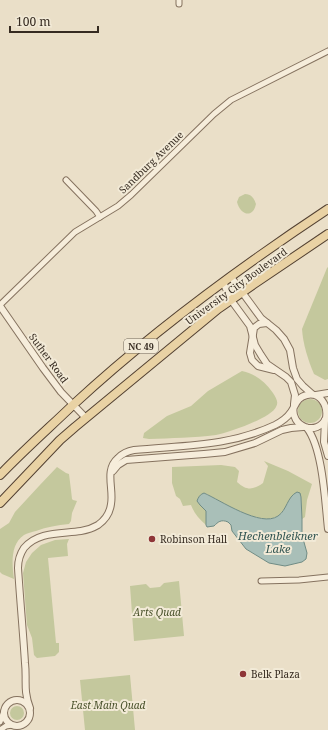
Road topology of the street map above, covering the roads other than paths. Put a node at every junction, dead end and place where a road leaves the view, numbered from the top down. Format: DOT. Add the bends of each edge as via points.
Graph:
graph roads {
  1 [pos="328,51"];
  2 [pos="66,180"];
  3 [pos="328,209"];
  4 [pos="100,217"];
  5 [pos="328,234"];
  6 [pos="231,276"];
  7 [pos="223,282"];
  8 [pos="242,292"];
  9 [pos="231,300"];
  10 [pos="0,306"];
  11 [pos="267,323"];
  12 [pos="252,334"];
  13 [pos="276,370"];
  14 [pos="328,392"];
  15 [pos="314,395"];
  16 [pos="74,405"];
  17 [pos="294,405"];
  18 [pos="327,414"];
  19 [pos="86,418"];
  20 [pos="305,427"];
  21 [pos="160,448"];
  22 [pos="328,456"];
  23 [pos="160,458"];
  24 [pos="110,474"];
  25 [pos="0,475"];
  26 [pos="0,503"];
  27 [pos="328,529"];
  28 [pos="328,577"];
  29 [pos="260,581"];
  30 [pos="25,685"];
  31 [pos="12,701"];
  32 [pos="30,708"];
  33 [pos="4,711"];
  34 [pos="28,720"];
  35 [pos="0,722"];
  36 [pos="15,727"];
  37 [pos="0,730"];
  38 [pos="25,730"];
  1 -- 4 [label="street, Sandburg Avenue" via="231,100 131,195"];
  2 -- 4 [label="street"];
  3 -- 6 [label="main road, University City Boulevard / NC 49"];
  4 -- 10 [label="street, Sandburg Avenue" via="68,238"];
  5 -- 8 [label="main road, University City Boulevard / NC 49"];
  6 -- 7 [label="main road, University City Boulevard / NC 49"];
  6 -- 8 [label="street"];
  7 -- 9 [label="street"];
  7 -- 16 [label="main road, University City Boulevard / NC 49" via="130,355"];
  8 -- 9 [label="main road, University City Boulevard / NC 49"];
  8 -- 11 [label="street" via="262,320"];
  9 -- 12 [label="street" via="247,321"];
  9 -- 19 [label="main road, University City Boulevard / NC 49"];
  10 -- 16 [label="street, Suther Road" via="43,368"];
  11 -- 12 [label="street" via="256,325"];
  11 -- 15 [label="street" via="286,342 300,383"];
  12 -- 13 [label="street" via="261,355"];
  12 -- 13 [label="street" via="250,353 254,362 258,366"];
  13 -- 17 [label="street" via="291,382 295,395"];
  14 -- 15 [label="street"];
  15 -- 17 [label="street" via="301,397"];
  15 -- 18 [label="street" via="321,398 327,408"];
  16 -- 19 [label="street, Suther Road"];
  16 -- 25 [label="main road, University City Boulevard / NC 49"];
  17 -- 20 [label="street" via="294,418"];
  17 -- 21 [label="street" via="279,423 234,440"];
  18 -- 20 [label="street" via="321,424 311,428"];
  18 -- 22 [label="street" via="324,442"];
  19 -- 26 [label="main road, University City Boulevard / NC 49" via="60,440"];
  20 -- 23 [label="street" via="282,430 260,442 230,451"];
  20 -- 27 [label="street" via="314,441 318,456"];
  21 -- 23 [label="street"];
  21 -- 24 [label="street" via="126,452 114,462"];
  23 -- 24 [label="street" via="126,460 118,464"];
  24 -- 30 [label="street" via="111,504 101,522 87,529 47,535 33,540 19,556"];
  28 -- 29 [label="street"];
  30 -- 31 [label="street"];
  30 -- 32 [label="street"];
  31 -- 32 [label="street" via="22,700"];
  31 -- 33 [label="street"];
  32 -- 34 [label="street"];
  33 -- 35 [label="street"];
  33 -- 36 [label="street" via="6,719"];
  34 -- 36 [label="street"];
  34 -- 38 [label="street"];
  36 -- 37 [label="street" via="6,726"];
}
